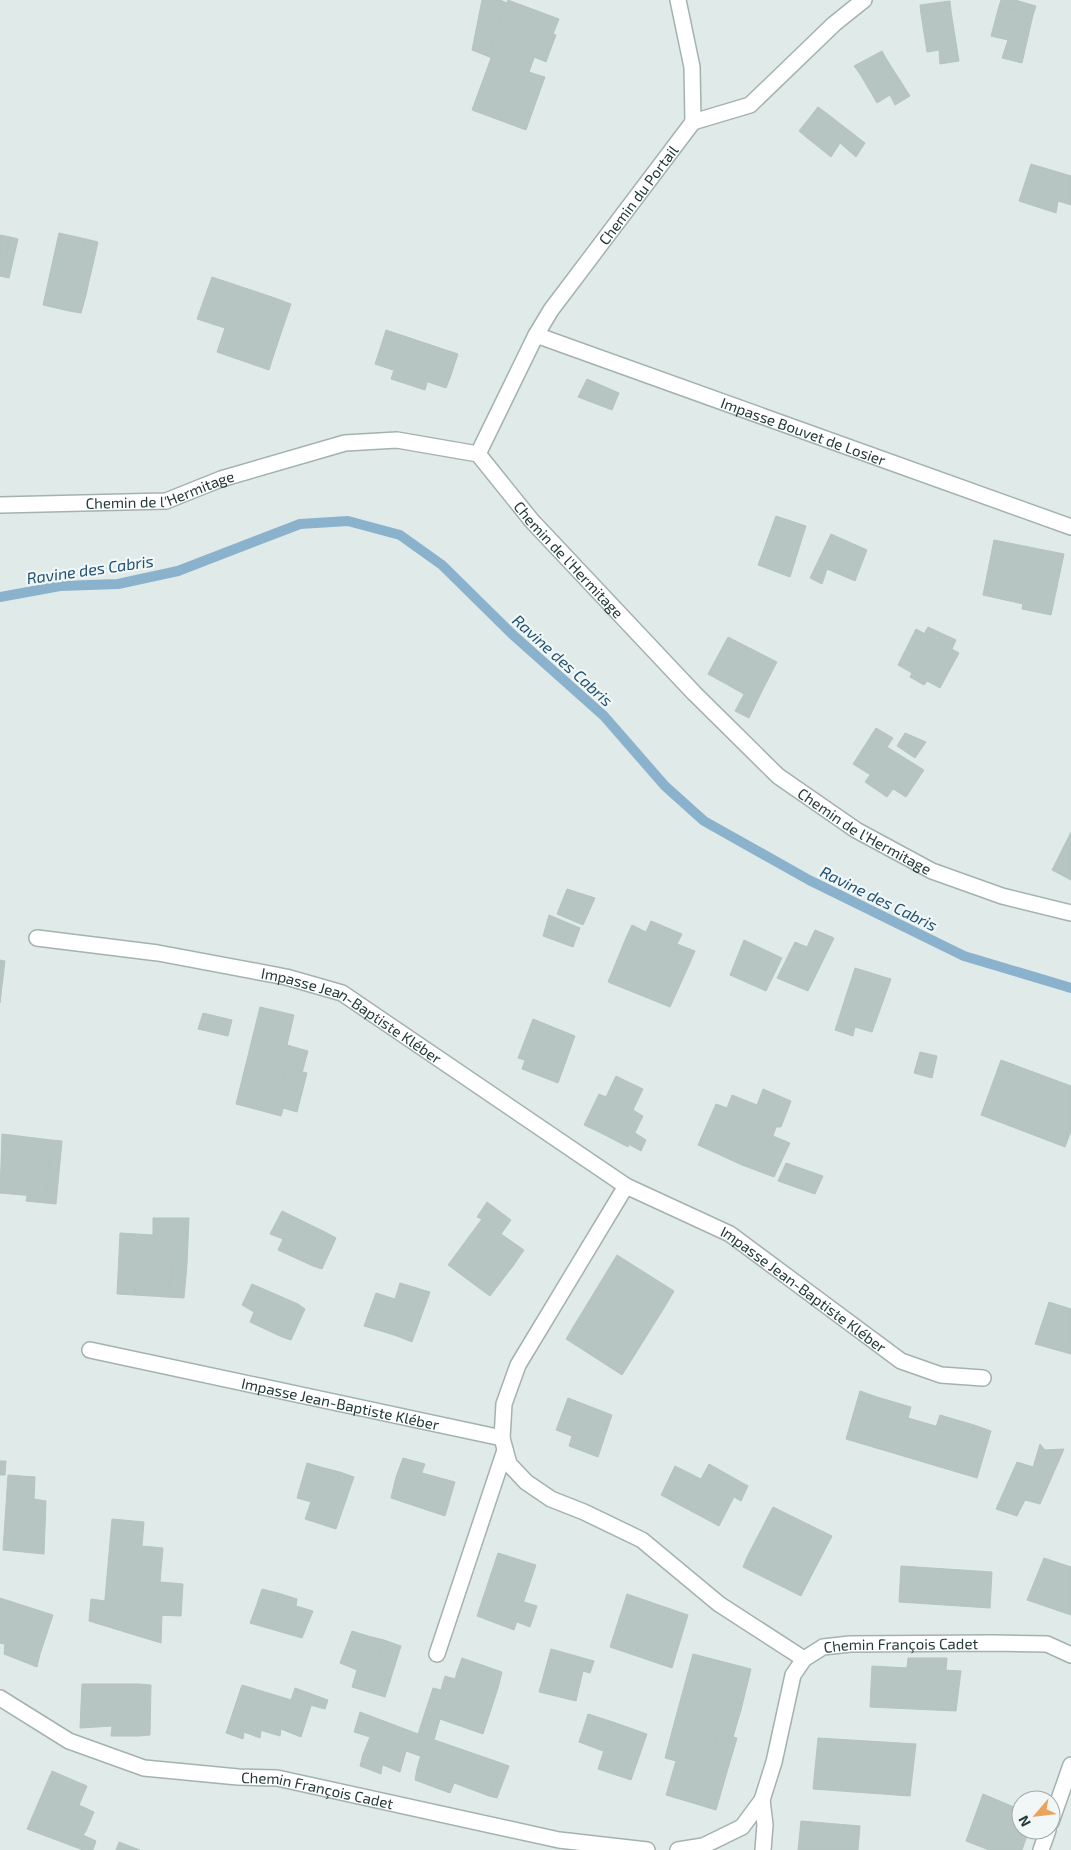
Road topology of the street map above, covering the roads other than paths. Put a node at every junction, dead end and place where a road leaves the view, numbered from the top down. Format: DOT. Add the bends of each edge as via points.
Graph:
graph roads {
  1 [pos="678,0"];
  2 [pos="864,0"];
  3 [pos="693,122"];
  4 [pos="536,335"];
  5 [pos="478,454"];
  6 [pos="0,505"];
  7 [pos="1071,527"];
  8 [pos="1071,913"];
  9 [pos="37,938"];
  10 [pos="626,1186"];
  11 [pos="90,1350"];
  12 [pos="983,1378"];
  13 [pos="504,1444"];
  14 [pos="437,1654"];
  15 [pos="1071,1655"];
  16 [pos="804,1659"];
  17 [pos="0,1698"];
  18 [pos="1071,1765"];
  19 [pos="1061,1794"];
  20 [pos="762,1800"];
  21 [pos="647,1850"];
  22 [pos="678,1850"];
  23 [pos="763,1850"];
  1 -- 3 [label="street" via="692,67"];
  2 -- 3 [label="street" via="834,24 750,105"];
  3 -- 4 [label="street, Chemin du Portail" via="551,310"];
  4 -- 5 [label="street, Chemin du Portail"];
  4 -- 7 [label="street, Impasse Bouvet de Losier"];
  5 -- 6 [label="street, Chemin de l'Hermitage" via="397,440 345,443 221,480 166,501"];
  5 -- 8 [label="street, Chemin de l'Hermitage" via="532,521 694,693 778,776 856,830 932,871 1002,896"];
  9 -- 10 [label="street, Impasse Jean-Baptiste Kléber" via="158,953 286,977 342,993"];
  10 -- 12 [label="street, Impasse Jean-Baptiste Kléber" via="730,1234 901,1361 940,1375"];
  10 -- 13 [label="street" via="518,1365 504,1404"];
  11 -- 13 [label="street, Impasse Jean-Baptiste Kléber"];
  13 -- 14 [label="street"];
  13 -- 16 [label="street" via="509,1464 526,1482 551,1499 642,1540 719,1604"];
  15 -- 16 [label="street, Chemin François Cadet" via="1047,1644 850,1644 823,1647"];
  16 -- 20 [label="street, Chemin François Cadet" via="793,1675 774,1762"];
  17 -- 21 [label="street, Chemin François Cadet" via="69,1741 144,1768 277,1778 559,1840"];
  18 -- 19 [label="street"];
  20 -- 22 [label="street, Chemin François Cadet" via="742,1827 704,1846"];
  20 -- 23 [label="street"];
}
